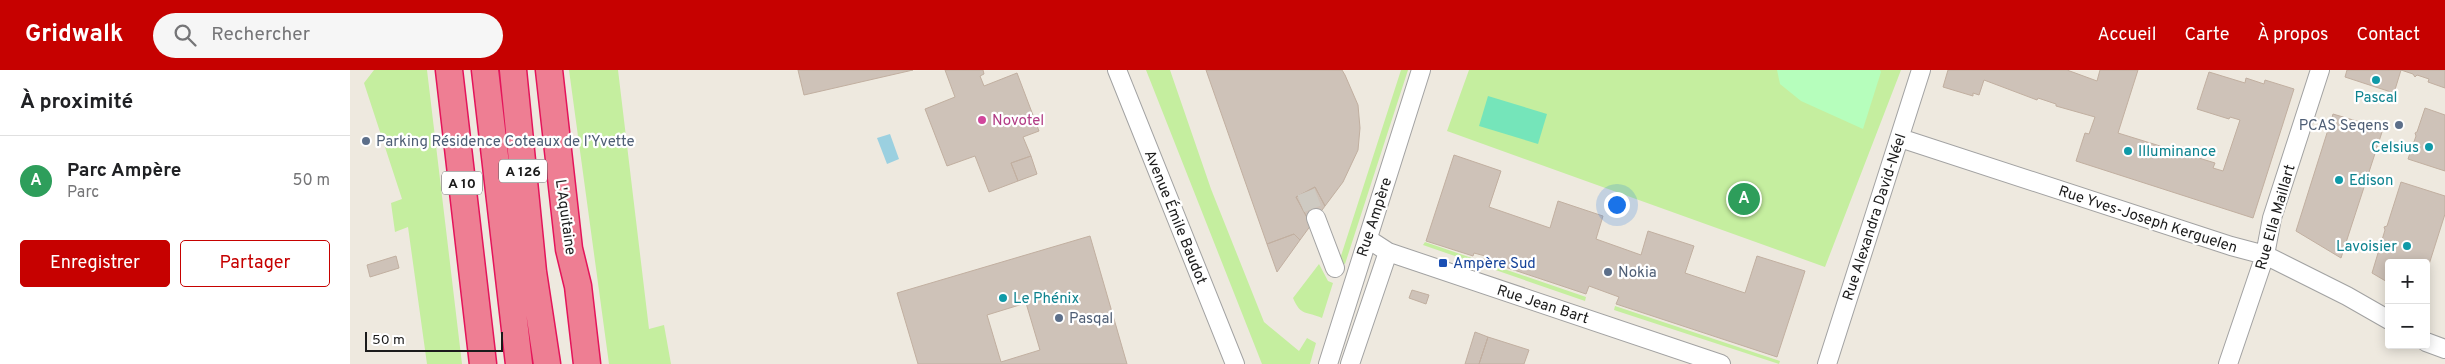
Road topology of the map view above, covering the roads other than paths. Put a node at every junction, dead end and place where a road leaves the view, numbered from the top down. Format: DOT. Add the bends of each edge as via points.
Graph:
graph roads {
  1 [pos="449,70"];
  2 [pos="485,70"];
  3 [pos="513,70"];
  4 [pos="548,70"];
  5 [pos="1118,70"];
  6 [pos="1421,70"];
  7 [pos="1921,70"];
  8 [pos="2320,70"];
  9 [pos="1900,138"];
  10 [pos="1316,218"];
  11 [pos="1368,239"];
  12 [pos="1388,252"];
  13 [pos="2265,255"];
  14 [pos="1335,268"];
  15 [pos="2385,318"];
  16 [pos="2430,343"];
  17 [pos="2445,349"];
  18 [pos="484,364"];
  19 [pos="519,364"];
  20 [pos="546,364"];
  21 [pos="587,364"];
  22 [pos="1235,364"];
  23 [pos="1328,364"];
  24 [pos="1350,364"];
  25 [pos="1721,364"];
  26 [pos="1827,364"];
  27 [pos="2228,364"];
  1 -- 18 [label="highway, A 10"];
  2 -- 19 [label="highway, A 126"];
  3 -- 20 [label="highway, A 126" via="533,272"];
  4 -- 21 [label="highway, L'Aquitaine" via="569,249 578,286"];
  5 -- 22 [label="street, Avenue Émile Baudot"];
  6 -- 11 [label="street, Rue Ampère"];
  7 -- 9 [label="street, Rue Alexandra David-Néel"];
  8 -- 13 [label="street, Rue Ella Maillart" via="2272,218"];
  9 -- 13 [label="street, Rue Yves-Joseph Kerguelen"];
  9 -- 26 [label="street, Rue Alexandra David-Néel"];
  10 -- 14 [label="street"];
  11 -- 12 [label="street, Rue Jean Bart"];
  11 -- 23 [label="street, Rue Ampère"];
  12 -- 24 [label="street, Rue Ampère"];
  12 -- 25 [label="street, Rue Jean Bart"];
  13 -- 15 [label="street, Rue Yves-Joseph Kerguelen"];
  13 -- 27 [label="street, Rue Ella Maillart"];
  16 -- 17 [label="street"];
}
